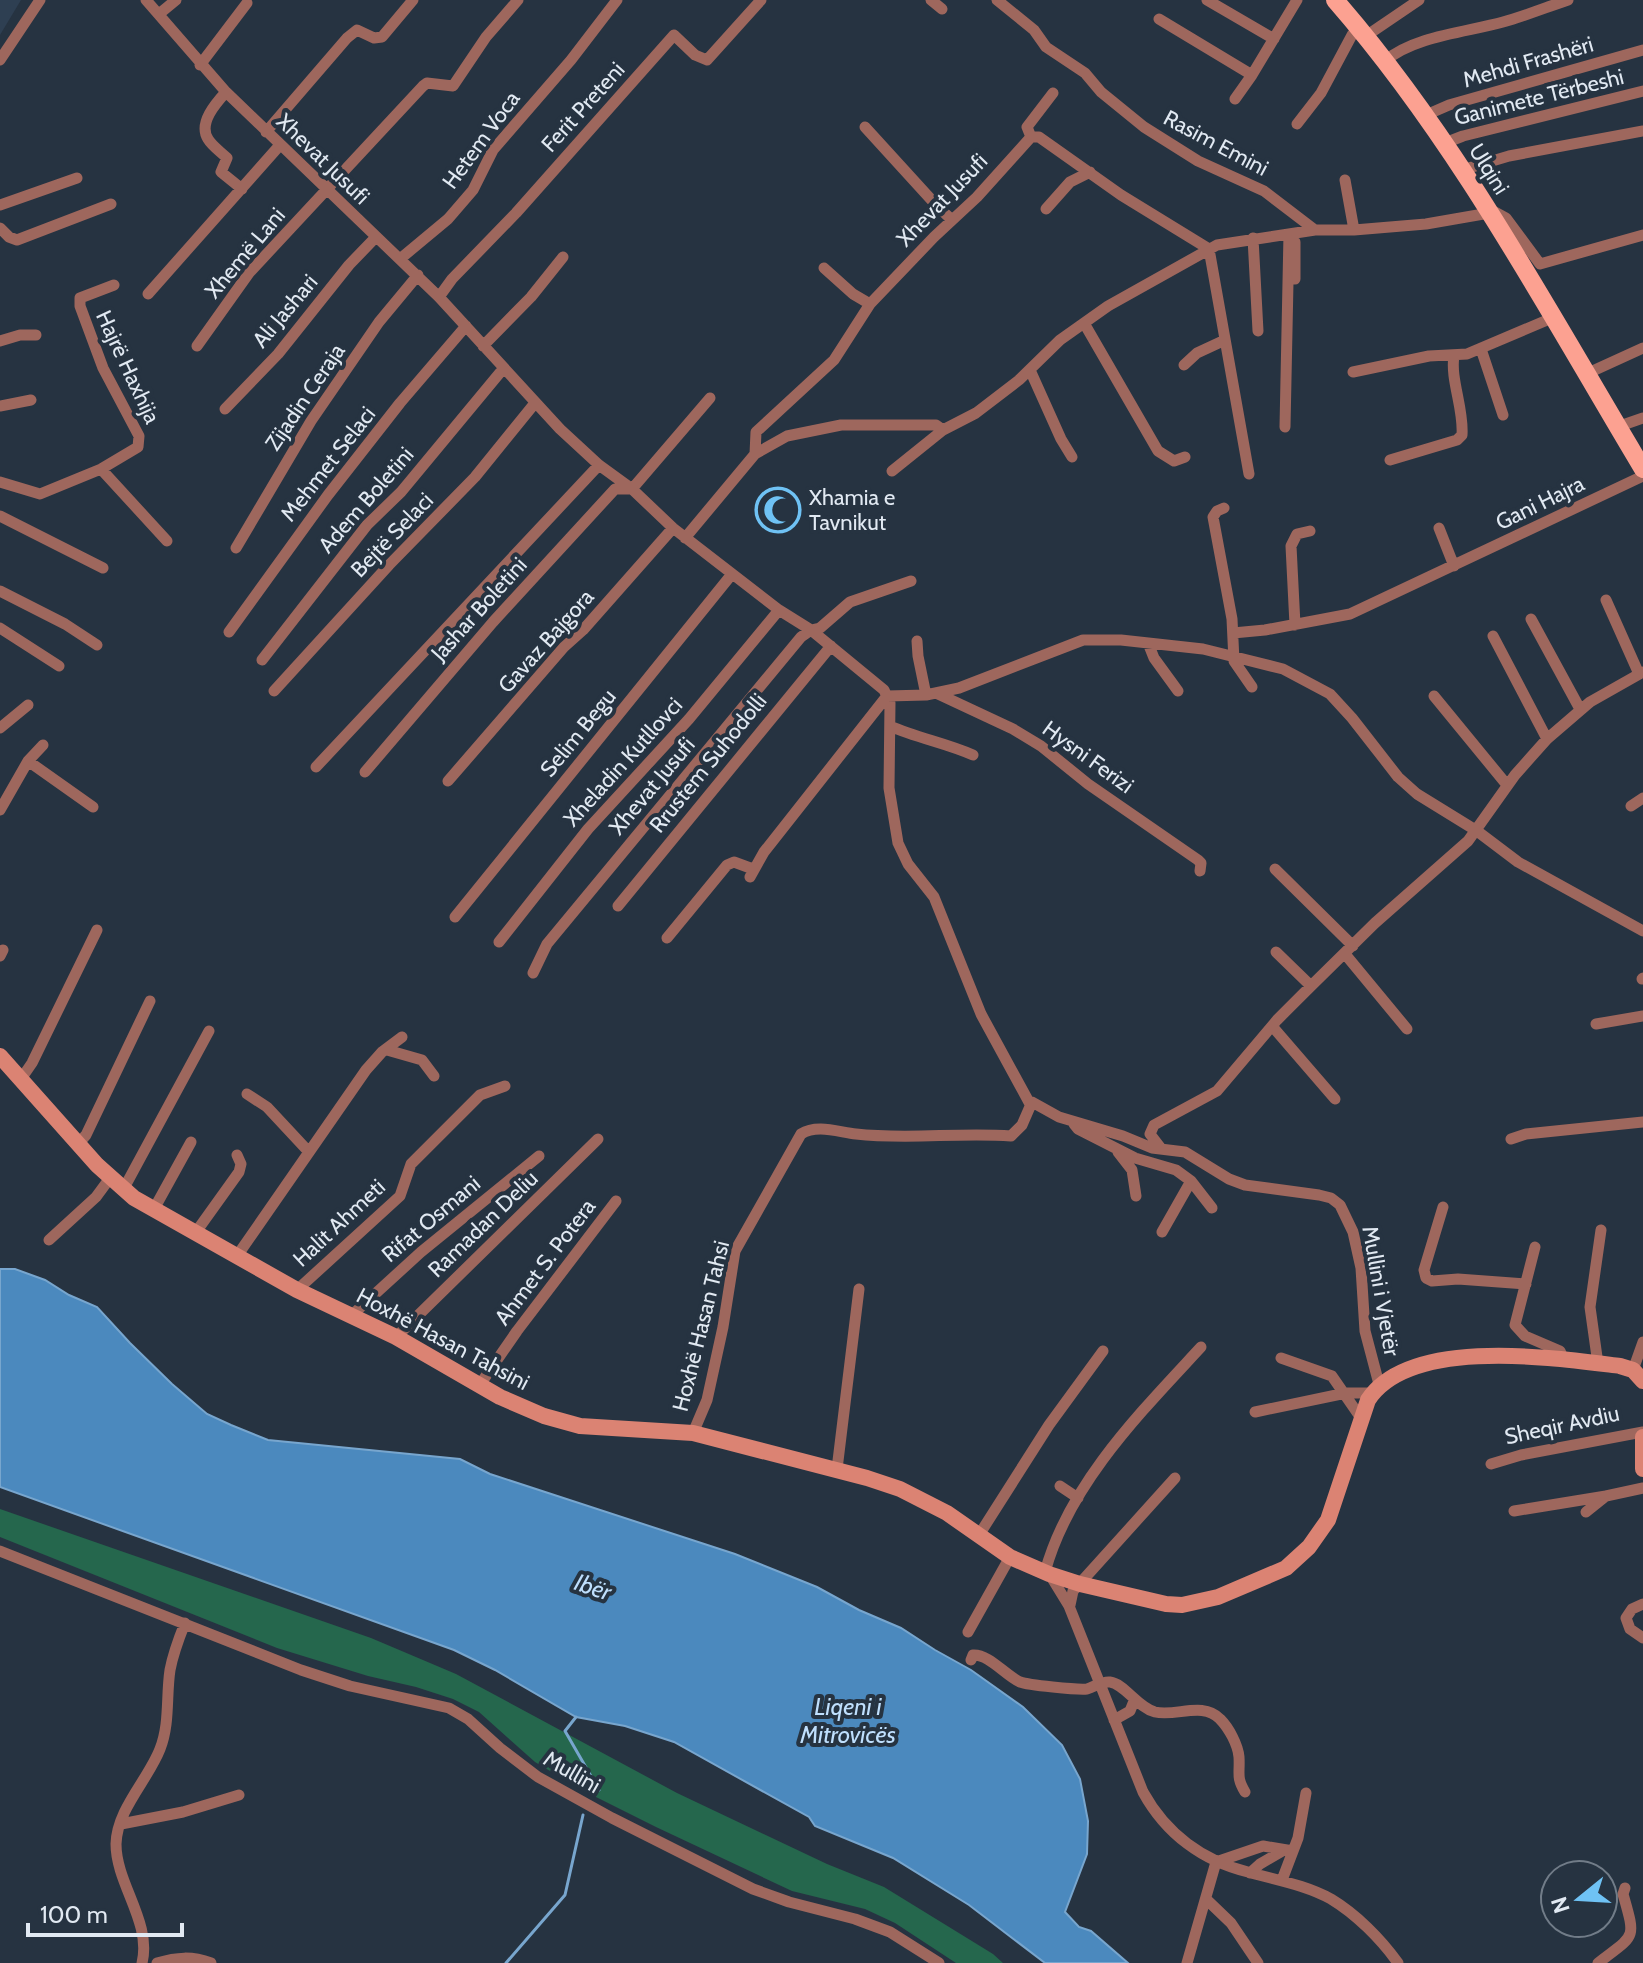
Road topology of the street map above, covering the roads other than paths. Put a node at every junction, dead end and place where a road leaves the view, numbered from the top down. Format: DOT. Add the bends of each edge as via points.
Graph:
graph roads {
  1 [pos="40,0"];
  2 [pos="146,0"];
  3 [pos="176,0"];
  4 [pos="413,0"];
  5 [pos="518,0"];
  6 [pos="617,0"];
  7 [pos="761,0"];
  8 [pos="931,0"];
  9 [pos="997,0"];
  10 [pos="1207,0"];
  11 [pos="1297,0"];
  12 [pos="1335,0"];
  13 [pos="1419,0"];
  14 [pos="1568,0"];
  15 [pos="247,3"];
  16 [pos="942,9"];
  17 [pos="159,14"];
  18 [pos="1159,19"];
  19 [pos="1362,32"];
  20 [pos="1274,39"];
  21 [pos="1643,50"];
  22 [pos="0,60"];
  23 [pos="1385,61"];
  24 [pos="200,65"];
  25 [pos="1252,75"];
  26 [pos="1643,91"];
  27 [pos="226,92"];
  28 [pos="1053,93"];
  29 [pos="1235,99"];
  30 [pos="1426,115"];
  31 [pos="1297,124"];
  32 [pos="865,127"];
  33 [pos="1643,131"];
  34 [pos="266,132"];
  35 [pos="1031,137"];
  36 [pos="1445,143"];
  37 [pos="280,145"];
  38 [pos="1462,170"];
  39 [pos="1090,172"];
  40 [pos="77,178"];
  41 [pos="1345,180"];
  42 [pos="327,188"];
  43 [pos="242,189"];
  44 [pos="111,204"];
  45 [pos="0,205"];
  46 [pos="1046,209"];
  47 [pos="1489,214"];
  48 [pos="952,220"];
  49 [pos="0,228"];
  50 [pos="1315,230"];
  51 [pos="1354,230"];
  52 [pos="1292,234"];
  53 [pos="1643,235"];
  54 [pos="375,238"];
  55 [pos="1253,238"];
  56 [pos="1209,249"];
  57 [pos="563,257"];
  58 [pos="400,259"];
  59 [pos="824,268"];
  60 [pos="418,275"];
  61 [pos="1295,279"];
  62 [pos="114,285"];
  63 [pos="148,294"];
  64 [pos="439,297"];
  65 [pos="870,304"];
  66 [pos="1552,318"];
  67 [pos="1084,323"];
  68 [pos="466,326"];
  69 [pos="1258,331"];
  70 [pos="36,335"];
  71 [pos="1225,340"];
  72 [pos="0,341"];
  73 [pos="197,346"];
  74 [pos="483,346"];
  75 [pos="1643,348"];
  76 [pos="1481,349"];
  77 [pos="1454,356"];
  78 [pos="1184,365"];
  79 [pos="503,369"];
  80 [pos="1030,370"];
  81 [pos="1353,372"];
  82 [pos="1586,374"];
  83 [pos="710,398"];
  84 [pos="31,400"];
  85 [pos="535,403"];
  86 [pos="0,406"];
  87 [pos="225,409"];
  88 [pos="1503,415"];
  89 [pos="1643,418"];
  90 [pos="1285,427"];
  91 [pos="1617,427"];
  92 [pos="943,430"];
  93 [pos="755,454"];
  94 [pos="1072,457"];
  95 [pos="1185,457"];
  96 [pos="1390,460"];
  97 [pos="599,465"];
  98 [pos="101,469"];
  99 [pos="1643,469"];
  100 [pos="892,471"];
  101 [pos="1249,474"];
  102 [pos="1643,476"];
  103 [pos="0,482"];
  104 [pos="632,489"];
  105 [pos="1224,508"];
  106 [pos="0,516"];
  107 [pos="673,528"];
  108 [pos="1439,528"];
  109 [pos="1310,531"];
  110 [pos="685,538"];
  111 [pos="167,541"];
  112 [pos="236,548"];
  113 [pos="1454,566"];
  114 [pos="103,568"];
  115 [pos="732,574"];
  116 [pos="911,581"];
  117 [pos="0,591"];
  118 [pos="1606,600"];
  119 [pos="779,610"];
  120 [pos="1531,619"];
  121 [pos="1295,625"];
  122 [pos="0,628"];
  123 [pos="811,630"];
  124 [pos="229,632"];
  125 [pos="1233,633"];
  126 [pos="1493,636"];
  127 [pos="917,641"];
  128 [pos="1148,643"];
  129 [pos="97,645"];
  130 [pos="831,646"];
  131 [pos="1234,656"];
  132 [pos="262,660"];
  133 [pos="59,666"];
  134 [pos="1641,673"];
  135 [pos="1252,687"];
  136 [pos="274,691"];
  137 [pos="1178,691"];
  138 [pos="931,694"];
  139 [pos="887,696"];
  140 [pos="1434,696"];
  141 [pos="28,705"];
  142 [pos="1580,709"];
  143 [pos="890,726"];
  144 [pos="0,728"];
  145 [pos="1547,739"];
  146 [pos="43,745"];
  147 [pos="973,755"];
  148 [pos="28,761"];
  149 [pos="316,767"];
  150 [pos="365,772"];
  151 [pos="448,781"];
  152 [pos="1507,785"];
  153 [pos="1643,798"];
  154 [pos="1631,806"];
  155 [pos="93,807"];
  156 [pos="0,810"];
  157 [pos="1477,831"];
  158 [pos="1275,869"];
  159 [pos="1200,871"];
  160 [pos="618,906"];
  161 [pos="455,917"];
  162 [pos="97,930"];
  163 [pos="1643,931"];
  164 [pos="667,938"];
  165 [pos="499,942"];
  166 [pos="1349,950"];
  167 [pos="1276,952"];
  168 [pos="533,973"];
  169 [pos="1311,986"];
  170 [pos="150,1001"];
  171 [pos="1643,1016"];
  172 [pos="1596,1024"];
  173 [pos="1269,1029"];
  174 [pos="1407,1029"];
  175 [pos="209,1031"];
  176 [pos="402,1037"];
  177 [pos="387,1050"];
  178 [pos="0,1056"];
  179 [pos="434,1076"];
  180 [pos="21,1079"];
  181 [pos="505,1086"];
  182 [pos="247,1094"];
  183 [pos="1330,1098"];
  184 [pos="1030,1104"];
  185 [pos="1071,1120"];
  186 [pos="1643,1122"];
  187 [pos="598,1139"];
  188 [pos="1511,1139"];
  189 [pos="191,1142"];
  190 [pos="78,1144"];
  191 [pos="1160,1147"];
  192 [pos="1114,1149"];
  193 [pos="308,1151"];
  194 [pos="237,1155"];
  195 [pos="539,1156"];
  196 [pos="110,1178"];
  197 [pos="1191,1181"];
  198 [pos="123,1190"];
  199 [pos="1136,1196"];
  200 [pos="616,1201"];
  201 [pos="1443,1207"];
  202 [pos="1212,1208"];
  203 [pos="154,1209"];
  204 [pos="1601,1230"];
  205 [pos="196,1232"];
  206 [pos="1162,1232"];
  207 [pos="49,1240"];
  208 [pos="1535,1247"];
  209 [pos="237,1256"];
  210 [pos="1526,1284"];
  211 [pos="859,1289"];
  212 [pos="297,1290"];
  213 [pos="352,1315"];
  214 [pos="396,1337"];
  215 [pos="1643,1342"];
  216 [pos="1201,1347"];
  217 [pos="1103,1351"];
  218 [pos="1281,1358"];
  219 [pos="1564,1360"];
  220 [pos="1598,1364"];
  221 [pos="1638,1376"];
  222 [pos="479,1386"];
  223 [pos="1376,1389"];
  224 [pos="1346,1393"];
  225 [pos="1255,1412"];
  226 [pos="1361,1418"];
  227 [pos="693,1433"];
  228 [pos="1643,1434"];
  229 [pos="1491,1464"];
  230 [pos="837,1469"];
  231 [pos="1643,1469"];
  232 [pos="1175,1478"];
  233 [pos="1060,1486"];
  234 [pos="1643,1488"];
  235 [pos="1606,1496"];
  236 [pos="1078,1498"];
  237 [pos="1514,1511"];
  238 [pos="1586,1512"];
  239 [pos="979,1535"];
  240 [pos="0,1551"];
  241 [pos="1010,1557"];
  242 [pos="1047,1573"];
  243 [pos="1080,1584"];
  244 [pos="1643,1604"];
  245 [pos="1069,1606"];
  246 [pos="185,1623"];
  247 [pos="968,1632"];
  248 [pos="1643,1638"];
  249 [pos="971,1660"];
  250 [pos="1100,1684"];
  251 [pos="1134,1701"];
  252 [pos="1114,1720"];
  253 [pos="1245,1792"];
  254 [pos="1306,1793"];
  255 [pos="239,1795"];
  256 [pos="121,1824"];
  257 [pos="1288,1850"];
  258 [pos="1216,1862"];
  259 [pos="1250,1873"];
  260 [pos="1282,1880"];
  261 [pos="1625,1888"];
  262 [pos="1206,1899"];
  263 [pos="142,1963"];
  264 [pos="157,1963"];
  265 [pos="211,1963"];
  266 [pos="939,1963"];
  267 [pos="1187,1963"];
  268 [pos="1258,1963"];
  269 [pos="1398,1963"];
  270 [pos="1598,1963"];
  1 -- 22 [label="street"];
  2 -- 17 [label="street, Xhevat Jusufi"];
  3 -- 17 [label="street"];
  4 -- 34 [label="street" via="382,37 357,30 347,38"];
  5 -- 42 [label="street, Xhemë Lani" via="453,86 423,86"];
  6 -- 58 [label="street, Hetem Voca" via="493,150 473,190"];
  7 -- 64 [label="street, Ferit Preteni" via="707,60 674,35"];
  8 -- 16 [label="street"];
  9 -- 50 [label="street, Rasim Emini" via="1144,127 1198,161 1264,191"];
  10 -- 20 [label="street"];
  11 -- 20 [label="street"];
  12 -- 19 [label="main road, Ulqini"];
  13 -- 19 [label="street"];
  14 -- 23 [label="street" via="1416,44"];
  15 -- 24 [label="street"];
  17 -- 24 [label="street, Xhevat Jusufi"];
  18 -- 25 [label="street"];
  19 -- 23 [label="main road, Ulqini"];
  19 -- 31 [label="street" via="1352,35 1321,93"];
  20 -- 25 [label="street"];
  21 -- 30 [label="street, Mehdi Frashëri"];
  23 -- 30 [label="main road, Ulqini"];
  24 -- 27 [label="street, Xhevat Jusufi"];
  25 -- 29 [label="street"];
  26 -- 36 [label="street, Ganimete Tërbeshi"];
  27 -- 34 [label="street, Xhevat Jusufi"];
  27 -- 43 [label="street" via="212,108 206,132 227,158 221,172"];
  28 -- 35 [label="street, Xhevat Jusufi" via="1027,127"];
  30 -- 36 [label="main road, Ulqini"];
  32 -- 48 [label="street"];
  33 -- 38 [label="street"];
  34 -- 37 [label="street, Xhevat Jusufi"];
  35 -- 39 [label="street" via="1051,144"];
  35 -- 48 [label="street, Xhevat Jusufi"];
  36 -- 38 [label="main road, Ulqini"];
  37 -- 42 [label="street, Xhevat Jusufi"];
  37 -- 43 [label="street"];
  38 -- 47 [label="main road, Ulqini"];
  39 -- 46 [label="street" via="1070,182"];
  39 -- 56 [label="street"];
  40 -- 45 [label="street"];
  41 -- 51 [label="street"];
  42 -- 54 [label="street, Xhevat Jusufi"];
  42 -- 73 [label="street, Xhemë Lani" via="249,273"];
  43 -- 63 [label="street"];
  44 -- 49 [label="street" via="17,240"];
  47 -- 51 [label="street"];
  47 -- 53 [label="street" via="1506,218 1540,264"];
  47 -- 66 [label="main road, Ulqini"];
  48 -- 65 [label="street, Xhevat Jusufi"];
  50 -- 51 [label="street"];
  50 -- 52 [label="street"];
  52 -- 55 [label="street"];
  52 -- 61 [label="street"];
  52 -- 90 [label="street"];
  54 -- 58 [label="street, Xhevat Jusufi"];
  54 -- 87 [label="street, Ali Jashari"];
  55 -- 56 [label="street"];
  55 -- 69 [label="street"];
  56 -- 67 [label="street"];
  56 -- 71 [label="street"];
  57 -- 74 [label="street"];
  58 -- 60 [label="street, Xhevat Jusufi"];
  59 -- 65 [label="street"];
  60 -- 64 [label="street, Xhevat Jusufi"];
  60 -- 112 [label="street, Zijadin Ceraja" via="311,421"];
  62 -- 98 [label="street, Hajrë Haxhija" via="80,297 80,306 103,368 140,441 132,452"];
  64 -- 68 [label="street, Xhevat Jusufi"];
  65 -- 93 [label="street, Xhevat Jusufi" via="834,360 756,432"];
  66 -- 76 [label="street"];
  66 -- 82 [label="main road, Ulqini"];
  67 -- 80 [label="street"];
  67 -- 95 [label="street" via="1158,451 1174,461"];
  68 -- 74 [label="street, Xhevat Jusufi"];
  68 -- 124 [label="street, Mehmet Selaci" via="328,495"];
  70 -- 72 [label="street"];
  71 -- 78 [label="street"];
  71 -- 101 [label="street"];
  74 -- 79 [label="street, Xhevat Jusufi"];
  75 -- 82 [label="street"];
  76 -- 77 [label="street"];
  76 -- 88 [label="street"];
  77 -- 81 [label="street"];
  77 -- 96 [label="street" via="1462,435"];
  79 -- 85 [label="street, Xhevat Jusufi"];
  79 -- 132 [label="street, Adem Boletini" via="367,525"];
  80 -- 92 [label="street" via="976,413"];
  80 -- 94 [label="street"];
  82 -- 91 [label="main road, Ulqini"];
  83 -- 104 [label="street"];
  84 -- 86 [label="street"];
  85 -- 97 [label="street, Xhevat Jusufi"];
  85 -- 136 [label="street, Bejtë Selaci" via="475,477"];
  89 -- 91 [label="street"];
  91 -- 99 [label="main road, Ulqini"];
  92 -- 93 [label="street, Xhevat Jusufi" via="911,424 841,425 787,436"];
  92 -- 100 [label="street"];
  93 -- 110 [label="street, Xhevat Jusufi"];
  97 -- 104 [label="street, Xhevat Jusufi"];
  97 -- 149 [label="street"];
  98 -- 103 [label="street, Hajrë Haxhija" via="40,494"];
  98 -- 111 [label="street"];
  102 -- 113 [label="street, Gani Hajra"];
  104 -- 107 [label="street, Xhevat Jusufi"];
  104 -- 150 [label="street, Jashar Boletini" via="615,489"];
  105 -- 125 [label="street" via="1213,517"];
  106 -- 114 [label="street"];
  107 -- 110 [label="street, Xhevat Jusufi"];
  107 -- 151 [label="street, Gavaz Bajgora"];
  108 -- 113 [label="street"];
  109 -- 121 [label="street" via="1297,534 1291,546"];
  110 -- 115 [label="street, Xhevat Jusufi"];
  113 -- 121 [label="street, Gani Hajra" via="1350,614"];
  115 -- 119 [label="street, Xhevat Jusufi"];
  115 -- 161 [label="street, Selim Begu"];
  116 -- 123 [label="street, Xhevat Jusufi" via="850,602"];
  117 -- 129 [label="street"];
  118 -- 134 [label="street"];
  119 -- 123 [label="street, Xhevat Jusufi"];
  119 -- 165 [label="street, Xheladin Kutllovci" via="588,829"];
  120 -- 142 [label="street"];
  121 -- 125 [label="street, Gani Hajra"];
  122 -- 133 [label="street"];
  123 -- 130 [label="street, Xhevat Jusufi"];
  123 -- 168 [label="street, Xhevat Jusufi" via="547,944"];
  125 -- 131 [label="street"];
  126 -- 145 [label="street"];
  127 -- 138 [label="street"];
  128 -- 131 [label="street, Hysni Ferizi"];
  128 -- 137 [label="street"];
  128 -- 138 [label="street, Hysni Ferizi" via="1083,640"];
  130 -- 139 [label="street, Xhevat Jusufi"];
  130 -- 160 [label="street, Rrustem Suhodolli"];
  131 -- 135 [label="street"];
  131 -- 157 [label="street, Hysni Ferizi" via="1283,669 1330,694 1410,788"];
  134 -- 142 [label="street"];
  138 -- 139 [label="street, Hysni Ferizi"];
  138 -- 159 [label="street, Hysni Ferizi" via="1041,746 1198,860"];
  139 -- 143 [label="street"];
  139 -- 164 [label="street" via="751,873 734,862 727,865"];
  140 -- 152 [label="street"];
  141 -- 144 [label="street"];
  142 -- 145 [label="street"];
  143 -- 147 [label="street"];
  143 -- 184 [label="street" via="889,788 898,843 934,897 981,1014"];
  145 -- 152 [label="street"];
  146 -- 148 [label="street"];
  148 -- 155 [label="street"];
  148 -- 156 [label="street"];
  152 -- 157 [label="street"];
  153 -- 154 [label="street"];
  157 -- 163 [label="street, Hysni Ferizi" via="1518,862"];
  157 -- 166 [label="street"];
  158 -- 166 [label="street"];
  162 -- 180 [label="street"];
  166 -- 169 [label="street"];
  166 -- 174 [label="street"];
  167 -- 169 [label="street"];
  169 -- 173 [label="street"];
  170 -- 190 [label="street"];
  171 -- 172 [label="street"];
  173 -- 183 [label="street"];
  173 -- 191 [label="street" via="1217,1091 1154,1125 1150,1134"];
  175 -- 198 [label="street"];
  176 -- 177 [label="street"];
  177 -- 179 [label="street" via="422,1060"];
  177 -- 193 [label="street" via="366,1070"];
  178 -- 180 [label="street, Hoxhë Hasan Tahsini"];
  180 -- 190 [label="street, Hoxhë Hasan Tahsini"];
  181 -- 212 [label="street, Halit Ahmeti" via="480,1095 411,1164 400,1196"];
  182 -- 193 [label="street" via="267,1107"];
  184 -- 185 [label="street, Mullini i Vjetër"];
  184 -- 227 [label="street, Hoxhë Hasan Tahsi" via="1011,1136 901,1138 804,1132 735,1251 707,1400"];
  185 -- 191 [label="street, Mullini i Vjetër"];
  185 -- 192 [label="street, Mullini i Vjetër"];
  186 -- 188 [label="street"];
  187 -- 214 [label="street, Ramadan Deliu"];
  189 -- 203 [label="street"];
  190 -- 196 [label="street, Hoxhë Hasan Tahsini"];
  191 -- 223 [label="street, Mullini i Vjetër" via="1185,1152 1245,1185 1319,1195 1340,1205 1361,1268"];
  192 -- 197 [label="street, Mullini i Vjetër" via="1166,1166"];
  192 -- 199 [label="street" via="1132,1170"];
  193 -- 209 [label="street"];
  194 -- 205 [label="street" via="239,1172"];
  195 -- 213 [label="street, Rifat Osmani"];
  196 -- 198 [label="street, Hoxhë Hasan Tahsini"];
  196 -- 207 [label="street"];
  197 -- 202 [label="street, Mullini i Vjetër"];
  197 -- 206 [label="street"];
  198 -- 203 [label="street, Hoxhë Hasan Tahsini"];
  200 -- 222 [label="street, Ahmet S. Potera"];
  201 -- 210 [label="street" via="1426,1278"];
  203 -- 205 [label="street, Hoxhë Hasan Tahsini"];
  204 -- 220 [label="street" via="1590,1307"];
  205 -- 209 [label="street, Hoxhë Hasan Tahsini"];
  208 -- 210 [label="street"];
  209 -- 212 [label="street, Hoxhë Hasan Tahsini"];
  210 -- 219 [label="street" via="1516,1329 1553,1346"];
  211 -- 230 [label="street"];
  212 -- 213 [label="street, Hoxhë Hasan Tahsini"];
  213 -- 214 [label="street, Hoxhë Hasan Tahsini"];
  214 -- 222 [label="street, Hoxhë Hasan Tahsini"];
  215 -- 221 [label="street"];
  216 -- 236 [label="street" via="1135,1419"];
  217 -- 239 [label="street"];
  218 -- 224 [label="street" via="1332,1376"];
  219 -- 220 [label="street"];
  219 -- 223 [label="street" via="1468,1357 1401,1371"];
  220 -- 221 [label="street"];
  222 -- 227 [label="street, Hoxhë Hasan Tahsini" via="580,1426"];
  223 -- 224 [label="street"];
  223 -- 226 [label="street, Hoxhë Hasan Tahsini"];
  224 -- 225 [label="street"];
  224 -- 226 [label="street"];
  226 -- 243 [label="street, Hoxhë Hasan Tahsini" via="1328,1520 1286,1568 1218,1597 1182,1605"];
  227 -- 230 [label="street, Hoxhë Hasan Tahsini"];
  228 -- 229 [label="street, Sheqir Avdiu"];
  228 -- 231 [label="street, Sheqir Avdiu"];
  230 -- 239 [label="street, Hoxhë Hasan Tahsini" via="900,1489"];
  232 -- 243 [label="street"];
  233 -- 236 [label="street"];
  234 -- 235 [label="street"];
  235 -- 237 [label="street"];
  235 -- 238 [label="street"];
  236 -- 242 [label="street" via="1056,1536"];
  239 -- 241 [label="street, Hoxhë Hasan Tahsini"];
  240 -- 246 [label="street, Mullini"];
  241 -- 242 [label="street, Hoxhë Hasan Tahsini"];
  241 -- 247 [label="street"];
  242 -- 243 [label="street, Hoxhë Hasan Tahsini"];
  242 -- 245 [label="street"];
  243 -- 245 [label="street" via="1071,1593"];
  244 -- 248 [label="street" via="1626,1618 1630,1629"];
  245 -- 250 [label="street"];
  246 -- 256 [label="street" via="170,1668 161,1749"];
  246 -- 266 [label="street, Mullini" via="331,1680 449,1708 538,1777 612,1818 753,1889 890,1932"];
  249 -- 250 [label="street" via="980,1655 1029,1684 1079,1689"];
  250 -- 251 [label="street" via="1113,1682"];
  250 -- 252 [label="street"];
  251 -- 252 [label="street" via="1130,1711"];
  251 -- 253 [label="street" via="1157,1712 1199,1710 1215,1715 1236,1746 1237,1778"];
  252 -- 258 [label="street" via="1153,1810 1190,1847"];
  254 -- 257 [label="street" via="1298,1838"];
  255 -- 256 [label="street"];
  256 -- 263 [label="street" via="116,1843 119,1863 137,1916 145,1953"];
  257 -- 258 [label="street" via="1263,1846"];
  257 -- 259 [label="street"];
  257 -- 260 [label="street"];
  258 -- 259 [label="street"];
  258 -- 262 [label="street"];
  259 -- 260 [label="street"];
  260 -- 269 [label="street" via="1330,1899 1374,1934"];
  261 -- 270 [label="street" via="1631,1935"];
  262 -- 267 [label="street"];
  262 -- 268 [label="street" via="1231,1923"];
  264 -- 265 [label="street" via="194,1957"];
}
